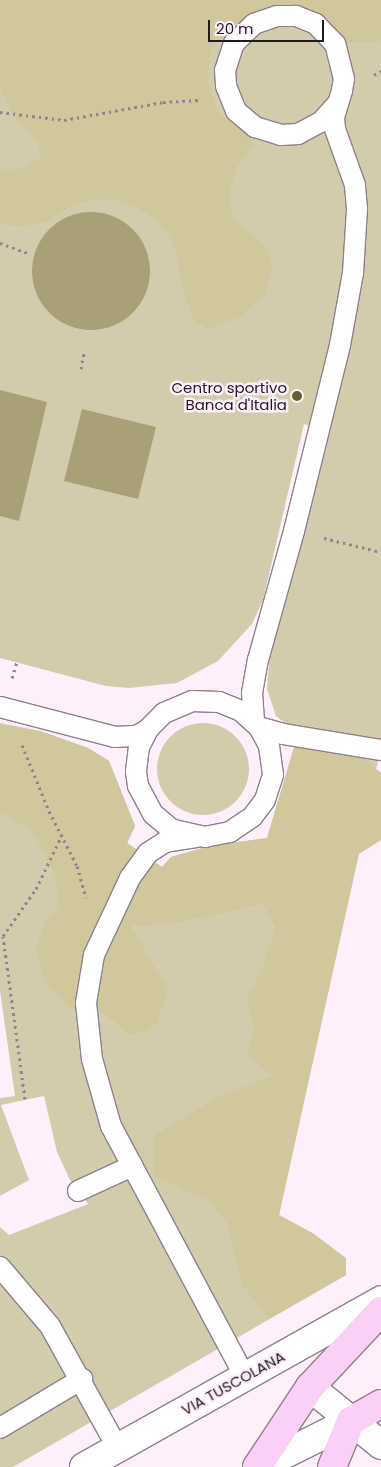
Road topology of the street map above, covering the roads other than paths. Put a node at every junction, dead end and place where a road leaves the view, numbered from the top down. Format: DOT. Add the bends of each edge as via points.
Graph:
graph roads {
  1 [pos="337,104"];
  2 [pos="298,134"];
  3 [pos="345,158"];
  4 [pos="258,660"];
  5 [pos="219,702"];
  6 [pos="8,710"];
  7 [pos="257,724"];
  8 [pos="148,729"];
  9 [pos="100,734"];
  10 [pos="301,738"];
  11 [pos="381,750"];
  12 [pos="272,760"];
  13 [pos="136,762"];
  14 [pos="146,804"];
  15 [pos="196,837"];
  16 [pos="148,853"];
  17 [pos="132,1166"];
  18 [pos="78,1191"];
  19 [pos="0,1268"];
  20 [pos="381,1300"];
  21 [pos="381,1311"];
  22 [pos="245,1377"];
  23 [pos="82,1379"];
  24 [pos="310,1387"];
  25 [pos="381,1404"];
  26 [pos="351,1421"];
  27 [pos="0,1428"];
  28 [pos="381,1445"];
  29 [pos="118,1448"];
  30 [pos="84,1467"];
  31 [pos="258,1467"];
  32 [pos="332,1467"];
  1 -- 2 [label="lane" via="321,122"];
  1 -- 2 [label="lane" via="344,79 340,54 326,32 296,16 265,18 254,24 234,42 224,70 229,99 240,115 255,127 274,134"];
  1 -- 3 [label="lane" via="335,129"];
  2 -- 3 [label="lane" via="321,135"];
  3 -- 4 [label="lane" via="355,185 357,209 353,273 340,345"];
  4 -- 5 [label="lane" via="243,689"];
  4 -- 7 [label="lane" via="252,693"];
  5 -- 7 [label="lane" via="241,711"];
  5 -- 8 [label="lane" via="192,701 178,706 164,713"];
  6 -- 9 [label="lane"];
  7 -- 10 [label="lane"];
  7 -- 12 [label="lane"];
  8 -- 9 [label="lane" via="137,736"];
  8 -- 13 [label="lane"];
  9 -- 13 [label="lane" via="124,747"];
  10 -- 11 [label="lane"];
  10 -- 12 [label="lane" via="286,741"];
  12 -- 15 [label="lane" via="269,790 252,818 230,832"];
  13 -- 14 [label="lane" via="138,786"];
  14 -- 15 [label="lane" via="171,829"];
  14 -- 16 [label="lane" via="153,832"];
  15 -- 16 [label="lane" via="165,842"];
  16 -- 17 [label="lane" via="111,913 94,955 86,1003 92,1059 111,1126"];
  17 -- 18 [label="lane"];
  17 -- 22 [label="lane"];
  19 -- 23 [label="lane" via="50,1326"];
  20 -- 22 [label="main road, VIA TUSCOLANA"];
  21 -- 24 [label="main road"];
  22 -- 29 [label="main road, VIA TUSCOLANA"];
  23 -- 27 [label="lane"];
  23 -- 29 [label="lane"];
  24 -- 26 [label="main road"];
  24 -- 31 [label="main road"];
  25 -- 26 [label="main road"];
  26 -- 28 [label="main road"];
  26 -- 31 [label="main road"];
  26 -- 32 [label="main road"];
  29 -- 30 [label="main road, VIA TUSCOLANA"];
}
